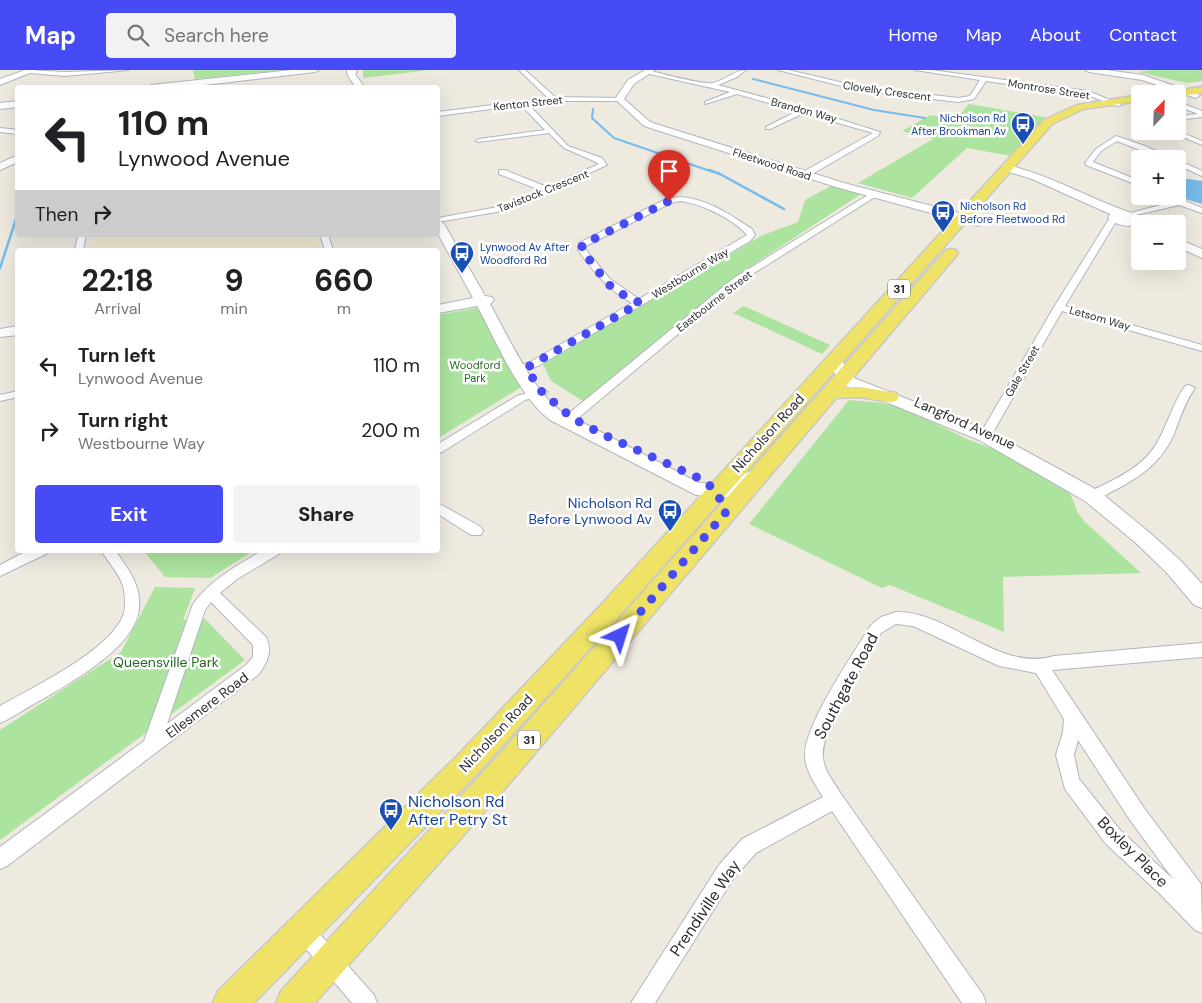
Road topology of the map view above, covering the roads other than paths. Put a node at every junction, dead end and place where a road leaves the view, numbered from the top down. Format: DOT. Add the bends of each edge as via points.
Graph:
graph roads {
  1 [pos="126,70"];
  2 [pos="318,70"];
  3 [pos="350,70"];
  4 [pos="357,70"];
  5 [pos="522,70"];
  6 [pos="744,70"];
  7 [pos="781,70"];
  8 [pos="918,70"];
  9 [pos="1089,70"];
  10 [pos="1109,70"];
  11 [pos="31,71"];
  12 [pos="649,71"];
  13 [pos="984,79"];
  14 [pos="0,82"];
  15 [pos="179,85"];
  16 [pos="191,85"];
  17 [pos="360,85"];
  18 [pos="364,85"];
  19 [pos="712,85"];
  20 [pos="736,92"];
  21 [pos="1197,93"];
  22 [pos="553,99"];
  23 [pos="618,99"];
  24 [pos="1131,100"];
  25 [pos="15,103"];
  26 [pos="523,103"];
  27 [pos="707,103"];
  28 [pos="1131,103"];
  29 [pos="1115,104"];
  30 [pos="0,105"];
  31 [pos="1186,107"];
  32 [pos="805,110"];
  33 [pos="440,114"];
  34 [pos="1202,114"];
  35 [pos="1186,117"];
  36 [pos="768,128"];
  37 [pos="0,130"];
  38 [pos="550,131"];
  39 [pos="15,132"];
  40 [pos="1055,132"];
  41 [pos="1186,137"];
  42 [pos="479,141"];
  43 [pos="1202,143"];
  44 [pos="1150,150"];
  45 [pos="15,160"];
  46 [pos="1031,160"];
  47 [pos="1186,166"];
  48 [pos="0,167"];
  49 [pos="1189,168"];
  50 [pos="1186,169"];
  51 [pos="502,172"];
  52 [pos="1013,173"];
  53 [pos="1202,174"];
  54 [pos="804,175"];
  55 [pos="1131,179"];
  56 [pos="548,190"];
  57 [pos="874,195"];
  58 [pos="1186,204"];
  59 [pos="1171,205"];
  60 [pos="988,209"];
  61 [pos="1202,211"];
  62 [pos="440,219"];
  63 [pos="1128,220"];
  64 [pos="440,223"];
  65 [pos="968,227"];
  66 [pos="1186,247"];
  67 [pos="1202,254"];
  68 [pos="484,300"];
  69 [pos="640,303"];
  70 [pos="1060,307"];
  71 [pos="440,309"];
  72 [pos="15,330"];
  73 [pos="0,333"];
  74 [pos="1202,348"];
  75 [pos="834,360"];
  76 [pos="523,369"];
  77 [pos="844,376"];
  78 [pos="822,387"];
  79 [pos="1189,388"];
  80 [pos="538,393"];
  81 [pos="15,395"];
  82 [pos="890,396"];
  83 [pos="0,398"];
  84 [pos="569,420"];
  85 [pos="986,433"];
  86 [pos="440,448"];
  87 [pos="1085,491"];
  88 [pos="721,502"];
  89 [pos="440,509"];
  90 [pos="476,531"];
  91 [pos="35,553"];
  92 [pos="110,553"];
  93 [pos="269,553"];
  94 [pos="0,571"];
  95 [pos="210,592"];
  96 [pos="1201,596"];
  97 [pos="1202,650"];
  98 [pos="1041,667"];
  99 [pos="0,715"];
  100 [pos="1073,718"];
  101 [pos="151,746"];
  102 [pos="835,800"];
  103 [pos="0,859"];
  104 [pos="1202,906"];
  105 [pos="1202,924"];
  106 [pos="303,930"];
  107 [pos="330,963"];
  108 [pos="230,1003"];
  109 [pos="293,1003"];
  110 [pos="366,1003"];
  111 [pos="642,1003"];
  112 [pos="975,1003"];
  1 -- 11 [label="street" via="65,74"];
  2 -- 15 [label="street"];
  2 -- 16 [label="street"];
  3 -- 17 [label="street"];
  4 -- 18 [label="street"];
  5 -- 22 [label="street"];
  6 -- 19 [label="street"];
  7 -- 13 [label="street, Clovelly Crescent" via="857,88 958,100 972,98"];
  8 -- 13 [label="street, Montrose Street"];
  9 -- 21 [label="street" via="1143,78"];
  10 -- 21 [label="street" via="1149,76"];
  11 -- 14 [label="street"];
  12 -- 19 [label="street, Brandon Way"];
  12 -- 23 [label="street" via="631,82"];
  13 -- 29 [label="street, Montrose Street" via="1088,93"];
  19 -- 20 [label="street, Brandon Way"];
  20 -- 27 [label="street"];
  20 -- 32 [label="street, Brandon Way"];
  22 -- 23 [label="street, Kenton Street"];
  22 -- 26 [label="street, Kenton Street"];
  23 -- 54 [label="street, Fleetwood Road" via="653,126"];
  24 -- 29 [label="main road, Nicholson Road / 31"];
  25 -- 30 [label="street"];
  26 -- 33 [label="street, Kenton Street"];
  26 -- 38 [label="street, Tavistock Crescent"];
  28 -- 29 [label="main road, Nicholson Road / 31"];
  29 -- 40 [label="main road, Nicholson Road / 31" via="1070,118"];
  29 -- 52 [label="main road, Nicholson Road / 31" via="1077,108 1048,122"];
  31 -- 34 [label="street"];
  32 -- 36 [label="street"];
  32 -- 54 [label="street, Brandon Way" via="877,132"];
  34 -- 35 [label="street"];
  37 -- 39 [label="street"];
  38 -- 42 [label="street"];
  38 -- 56 [label="street, Tavistock Crescent" via="566,147 600,160 603,165"];
  41 -- 43 [label="street"];
  44 -- 55 [label="street" via="1116,138 1098,150 1089,163"];
  45 -- 48 [label="street"];
  46 -- 52 [label="main road, Nicholson Road / 31"];
  47 -- 49 [label="street"];
  49 -- 50 [label="street"];
  49 -- 53 [label="street"];
  51 -- 56 [label="street"];
  52 -- 63 [label="street" via="1049,183"];
  52 -- 65 [label="main road, Nicholson Road / 31"];
  54 -- 57 [label="street, Fleetwood Road"];
  56 -- 62 [label="street, Tavistock Crescent" via="505,208"];
  57 -- 65 [label="street, Fleetwood Road"];
  57 -- 84 [label="street, Eastbourne Street" via="737,280"];
  58 -- 61 [label="street"];
  59 -- 63 [label="street"];
  60 -- 65 [label="main road, Nicholson Road / 31"];
  63 -- 70 [label="street, Letsom Way"];
  64 -- 68 [label="street"];
  65 -- 75 [label="main road, Nicholson Road / 31"];
  65 -- 77 [label="main road, Nicholson Road / 31"];
  66 -- 67 [label="street"];
  68 -- 71 [label="street"];
  68 -- 76 [label="street"];
  69 -- 69 [label="street, Westbourne Way" via="747,239 751,234 686,194 582,245 582,250 608,284"];
  69 -- 76 [label="street, Westbourne Way"];
  70 -- 74 [label="street, Letsom Way"];
  70 -- 85 [label="street, Gale Street"];
  72 -- 73 [label="street"];
  75 -- 77 [label="street"];
  75 -- 78 [label="main road, Nicholson Road / 31"];
  76 -- 80 [label="street"];
  77 -- 78 [label="main road, Nicholson Road / 31"];
  77 -- 82 [label="street, Langford Avenue" via="848,381"];
  77 -- 85 [label="street, Langford Avenue" via="882,387"];
  78 -- 82 [label="main road"];
  78 -- 88 [label="main road, Nicholson Road / 31"];
  78 -- 88 [label="main road, Nicholson Road / 31" via="760,473"];
  79 -- 87 [label="street" via="1179,401 1164,441 1152,460 1134,475"];
  80 -- 84 [label="street" via="545,408"];
  80 -- 86 [label="street" via="521,398"];
  81 -- 83 [label="street"];
  82 -- 85 [label="street, Langford Avenue"];
  84 -- 88 [label="street"];
  85 -- 87 [label="street, Langford Avenue"];
  87 -- 96 [label="street, Langford Avenue" via="1143,538"];
  88 -- 106 [label="main road, Nicholson Road / 31" via="614,606 468,764"];
  88 -- 107 [label="main road, Nicholson Road / 31" via="505,768"];
  89 -- 90 [label="street"];
  91 -- 94 [label="street"];
  92 -- 99 [label="street" via="129,584 132,611 127,622 94,658"];
  93 -- 95 [label="street, Ellesmere Road"];
  95 -- 101 [label="street, Ellesmere Road" via="198,608"];
  95 -- 101 [label="street, Ellesmere Road" via="260,642 261,658 252,670"];
  97 -- 98 [label="street, Southgate Road" via="1054,663"];
  98 -- 100 [label="street, Boxley Place"];
  98 -- 102 [label="street, Southgate Road" via="1005,661 920,622 906,618 888,619 876,629 816,738 812,753 817,770"];
  100 -- 104 [label="street, Boxley Place"];
  100 -- 105 [label="street, Boxley Place" via="1066,755 1071,783 1113,837"];
  101 -- 103 [label="street, Ellesmere Road"];
  102 -- 111 [label="street, Prendiville Way" via="749,846 726,872"];
  102 -- 112 [label="street, Southgate Road"];
  106 -- 107 [label="street"];
  106 -- 108 [label="main road, Nicholson Road / 31"];
  107 -- 109 [label="main road, Nicholson Road / 31"];
  107 -- 110 [label="street"];
}
